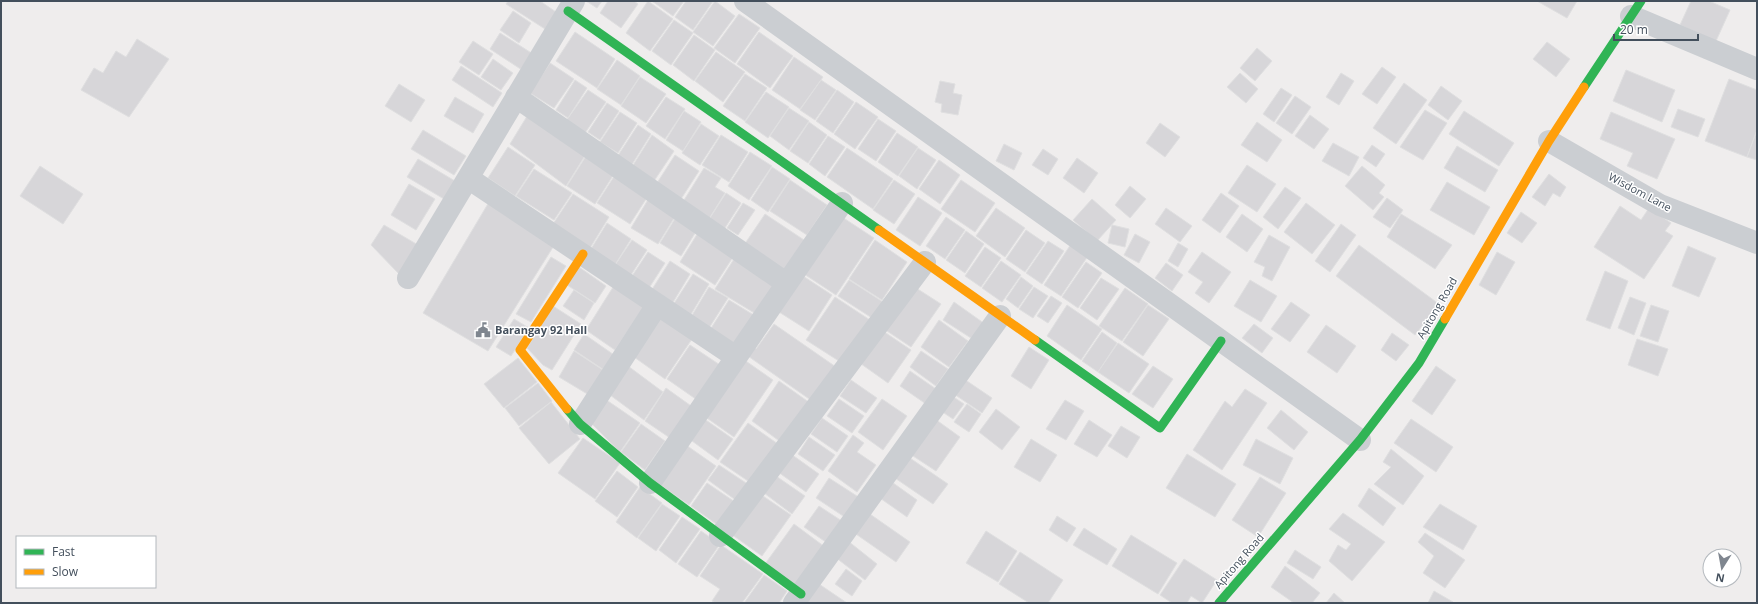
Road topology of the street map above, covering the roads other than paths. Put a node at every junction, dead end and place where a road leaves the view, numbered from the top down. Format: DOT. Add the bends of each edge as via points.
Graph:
graph roads {
  1 [pos="745,1"];
  2 [pos="571,6"];
  3 [pos="1636,9"];
  4 [pos="1757,69"];
  5 [pos="516,98"];
  6 [pos="1549,141"];
  7 [pos="468,178"];
  8 [pos="842,203"];
  9 [pos="1757,243"];
  10 [pos="583,254"];
  11 [pos="925,262"];
  12 [pos="408,278"];
  13 [pos="786,283"];
  14 [pos="657,305"];
  15 [pos="1000,316"];
  16 [pos="1221,341"];
  17 [pos="736,357"];
  18 [pos="580,424"];
  19 [pos="1360,440"];
  20 [pos="650,483"];
  21 [pos="720,536"];
  22 [pos="797,598"];
  23 [pos="1219,603"];
  1 -- 16 [label="street"];
  2 -- 5 [label="street"];
  2 -- 8 [label="street"];
  3 -- 4 [label="street"];
  3 -- 6 [label="street, Apitong Road"];
  5 -- 7 [label="street"];
  5 -- 13 [label="street"];
  6 -- 9 [label="street, Wisdom Lane" via="1660,205"];
  6 -- 19 [label="street, Apitong Road" via="1419,363"];
  7 -- 10 [label="street"];
  7 -- 12 [label="street"];
  8 -- 11 [label="street"];
  8 -- 13 [label="street"];
  10 -- 14 [label="street"];
  10 -- 18 [label="street" via="520,350"];
  11 -- 15 [label="street"];
  11 -- 21 [label="street"];
  13 -- 17 [label="street"];
  14 -- 17 [label="street"];
  14 -- 18 [label="street"];
  15 -- 16 [label="street" via="1160,428"];
  15 -- 22 [label="street"];
  16 -- 19 [label="street"];
  17 -- 20 [label="street"];
  18 -- 20 [label="street"];
  19 -- 23 [label="street, Apitong Road"];
  20 -- 21 [label="street"];
  21 -- 22 [label="street"];
}
